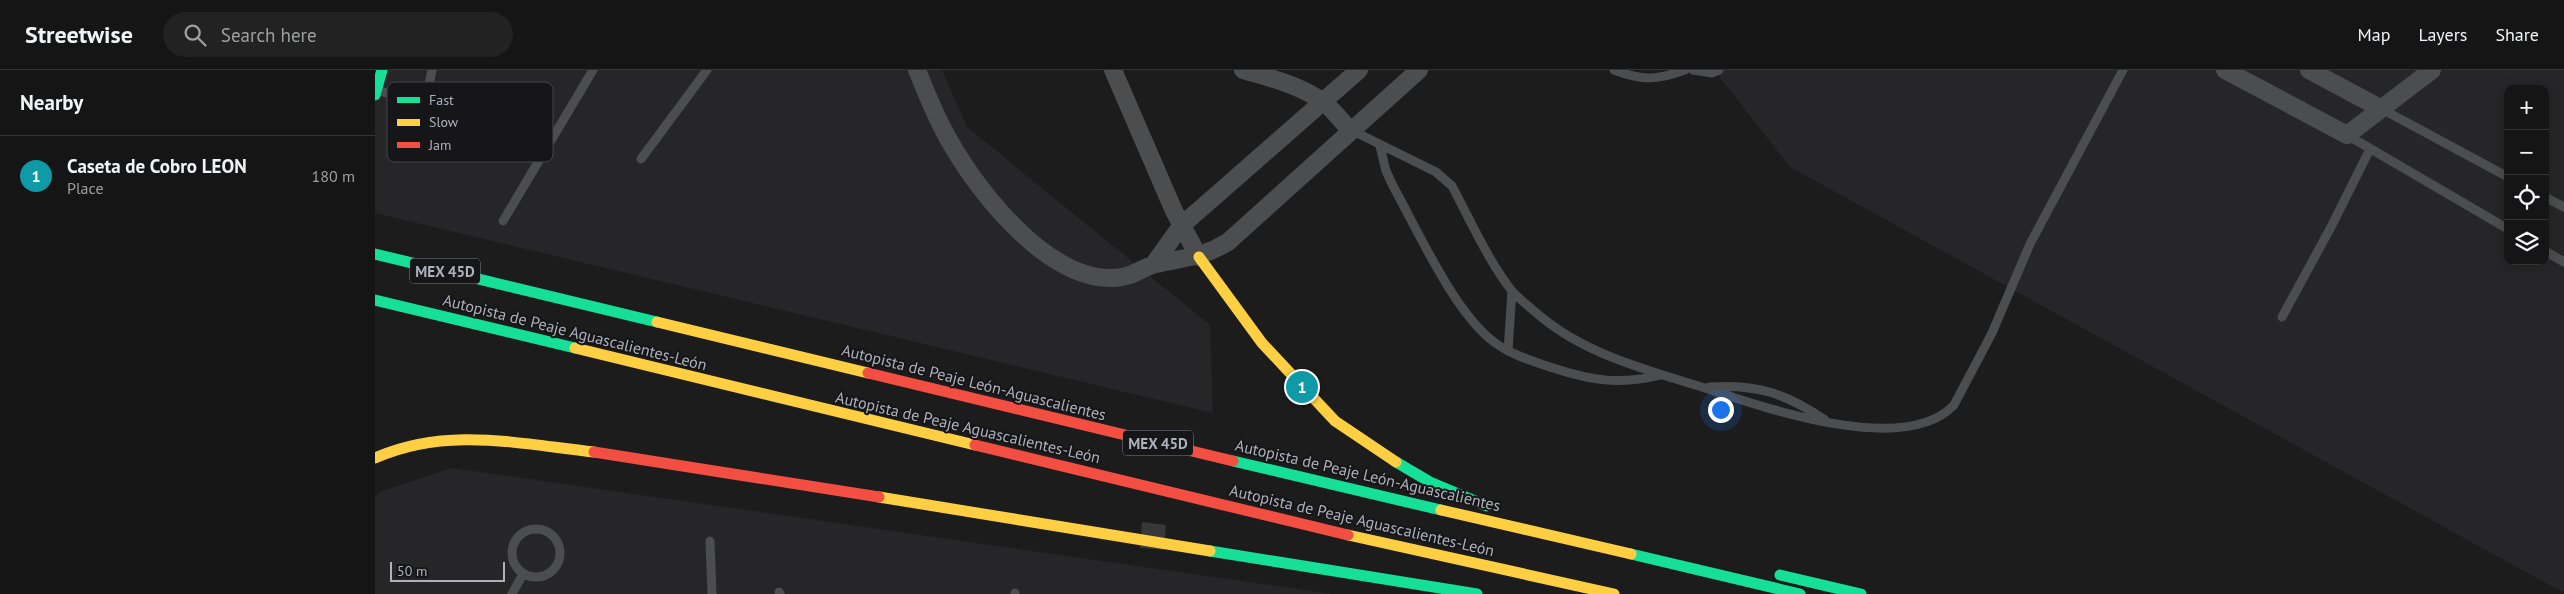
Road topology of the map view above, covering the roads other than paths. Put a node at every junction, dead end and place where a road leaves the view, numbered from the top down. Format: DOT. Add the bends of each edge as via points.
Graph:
graph roads {
  1 [pos="382,70"];
  2 [pos="593,70"];
  3 [pos="707,70"];
  4 [pos="917,70"];
  5 [pos="1113,70"];
  6 [pos="1243,70"];
  7 [pos="1359,70"];
  8 [pos="1419,70"];
  9 [pos="1614,70"];
  10 [pos="1685,70"];
  11 [pos="1693,70"];
  12 [pos="1719,70"];
  13 [pos="2123,70"];
  14 [pos="2225,70"];
  15 [pos="2309,70"];
  16 [pos="2432,70"];
  17 [pos="376,92"];
  18 [pos="1324,103"];
  19 [pos="2380,108"];
  20 [pos="1350,130"];
  21 [pos="2347,135"];
  22 [pos="553,137"];
  23 [pos="1381,146"];
  24 [pos="2370,148"];
  25 [pos="641,159"];
  26 [pos="538,162"];
  27 [pos="2504,175"];
  28 [pos="2549,199"];
  29 [pos="2564,207"];
  30 [pos="503,221"];
  31 [pos="1181,226"];
  32 [pos="2504,227"];
  33 [pos="2549,253"];
  34 [pos="375,254"];
  35 [pos="1199,257"];
  36 [pos="2564,262"];
  37 [pos="1155,264"];
  38 [pos="1512,291"];
  39 [pos="375,300"];
  40 [pos="2282,317"];
  41 [pos="1508,351"];
  42 [pos="1663,375"];
  43 [pos="1704,388"];
  44 [pos="1830,422"];
  45 [pos="375,458"];
  46 [pos="1501,510"];
  47 [pos="710,541"];
  48 [pos="1765,572"];
  49 [pos="523,574"];
  50 [pos="512,594"];
  51 [pos="712,594"];
  52 [pos="1477,594"];
  53 [pos="1614,594"];
  54 [pos="1800,594"];
  55 [pos="1861,594"];
  1 -- 17 [label="main road"];
  2 -- 22 [label="lane"];
  3 -- 25 [label="lane"];
  4 -- 37 [label="street" via="943,129 965,166 1022,234 1065,265 1090,276 1133,276"];
  5 -- 31 [label="street"];
  6 -- 18 [label="street" via="1297,88"];
  7 -- 18 [label="street"];
  8 -- 20 [label="street"];
  9 -- 10 [label="lane" via="1636,79 1663,78"];
  11 -- 12 [label="lane" via="1712,73"];
  13 -- 44 [label="lane" via="2030,244 1992,333 1954,405 1940,417 1917,424 1887,428"];
  14 -- 21 [label="street"];
  15 -- 19 [label="street"];
  16 -- 19 [label="street"];
  18 -- 20 [label="street"];
  18 -- 31 [label="street"];
  19 -- 21 [label="street"];
  19 -- 27 [label="lane"];
  20 -- 23 [label="lane"];
  20 -- 35 [label="street" via="1229,242"];
  21 -- 24 [label="lane"];
  23 -- 38 [label="lane" via="1445,178"];
  23 -- 41 [label="lane" via="1393,186 1452,290 1479,329"];
  24 -- 32 [label="lane"];
  24 -- 40 [label="lane"];
  26 -- 30 [label="lane"];
  28 -- 29 [label="lane"];
  31 -- 35 [label="street"];
  31 -- 37 [label="street"];
  33 -- 36 [label="lane"];
  34 -- 54 [label="main road, Autopista de Peaje León-Aguascalientes / MEX 45D"];
  35 -- 37 [label="street"];
  35 -- 46 [label="main road" via="1262,343 1335,421 1430,482"];
  38 -- 41 [label="lane"];
  38 -- 42 [label="lane" via="1558,330 1600,352"];
  39 -- 53 [label="main road, Autopista de Peaje Aguascalientes-León / MEX 45D" via="1343,534"];
  41 -- 42 [label="lane" via="1591,379 1636,381"];
  42 -- 43 [label="lane"];
  43 -- 44 [label="lane" via="1787,414"];
  43 -- 44 [label="lane" via="1739,385 1775,392"];
  45 -- 52 [label="main road" via="427,441 470,438 618,456"];
  47 -- 51 [label="lane"];
  48 -- 55 [label="main road"];
  49 -- 49 [label="lane" via="537,578 557,567 561,552 550,533 527,530 515,540 513,562"];
  49 -- 50 [label="lane"];
}
